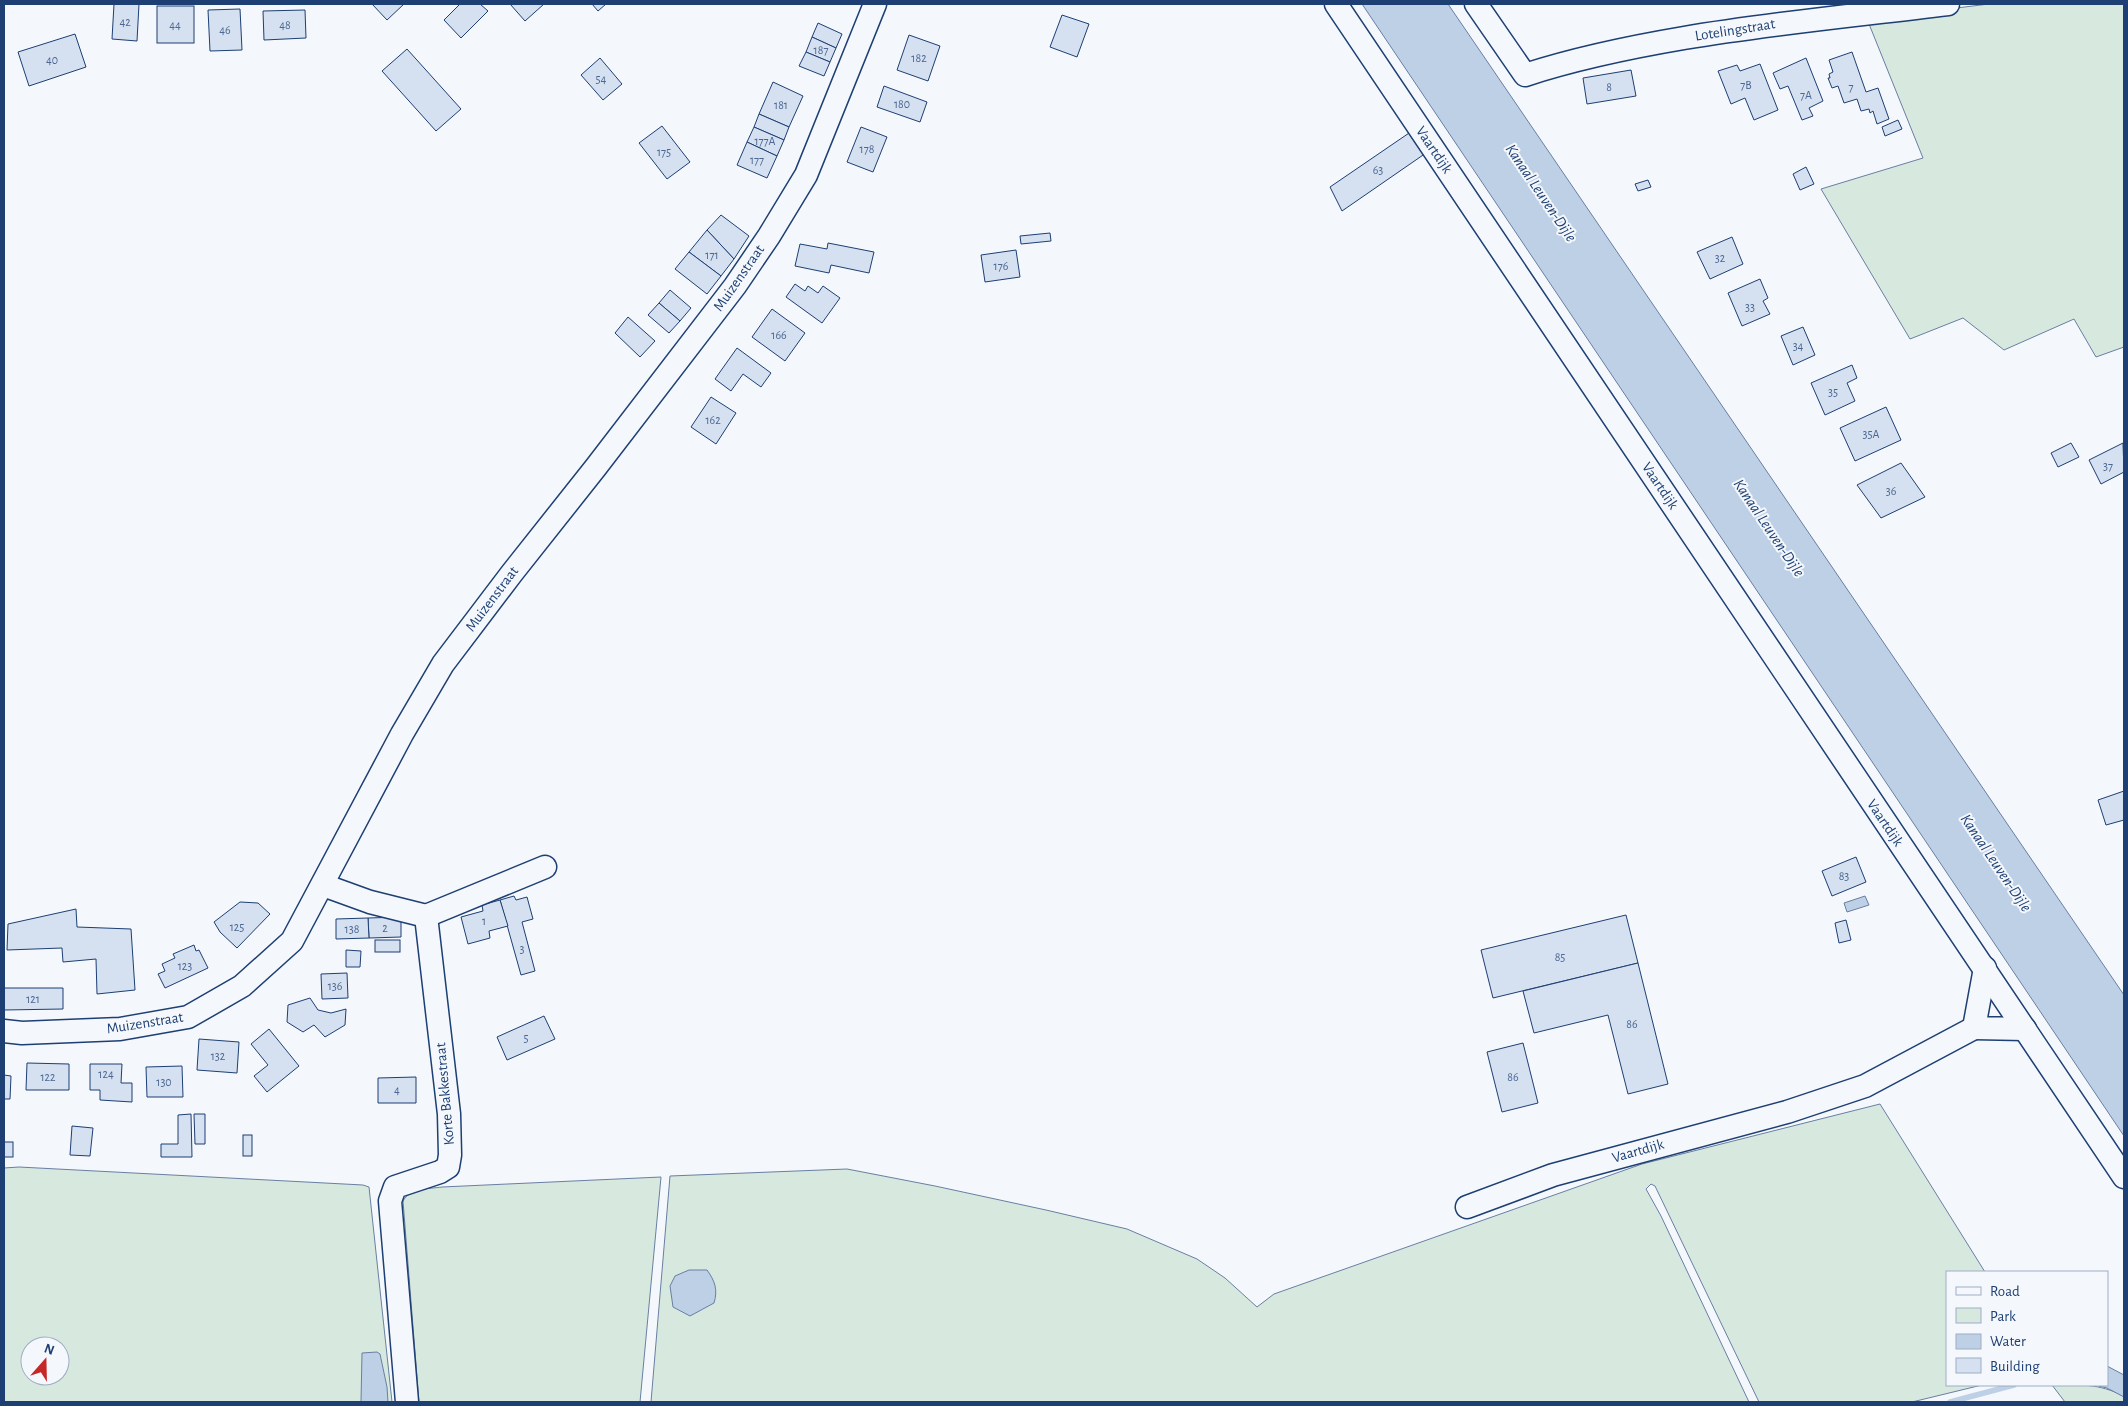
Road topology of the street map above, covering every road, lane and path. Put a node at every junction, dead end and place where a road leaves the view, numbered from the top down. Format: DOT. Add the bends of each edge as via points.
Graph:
graph roads {
  1 [pos="875,4"];
  2 [pos="1336,4"];
  3 [pos="1476,4"];
  4 [pos="1948,4"];
  5 [pos="546,867"];
  6 [pos="323,885"];
  7 [pos="426,916"];
  8 [pos="1985,968"];
  9 [pos="1974,1028"];
  10 [pos="2025,1029"];
  11 [pos="4,1031"];
  12 [pos="2124,1176"];
  13 [pos="1467,1206"];
  14 [pos="407,1402"];
  1 -- 6 [label="street, Muizenstraat" via="806,175 769,236 735,286 443,664 402,734"];
  2 -- 8 [label="street, Vaartdijk"];
  3 -- 4 [label="street, Lotelingstraat" via="1526,75 1640,46 1752,27"];
  5 -- 7 [label="street"];
  6 -- 7 [label="street" via="370,902"];
  6 -- 11 [label="street, Muizenstraat" via="292,941 242,986 188,1017 120,1029"];
  7 -- 14 [label="street, Korte Bakkestraat" via="449,1114 450,1155 448,1168 395,1187 390,1201"];
  8 -- 9 [label="street"];
  8 -- 10 [label="street, Vaartdijk"];
  9 -- 10 [label="street, Vaartdijk"];
  9 -- 13 [label="street, Vaartdijk" via="1865,1086 1787,1112 1553,1175"];
  10 -- 12 [label="street, Vaartdijk"];
}
